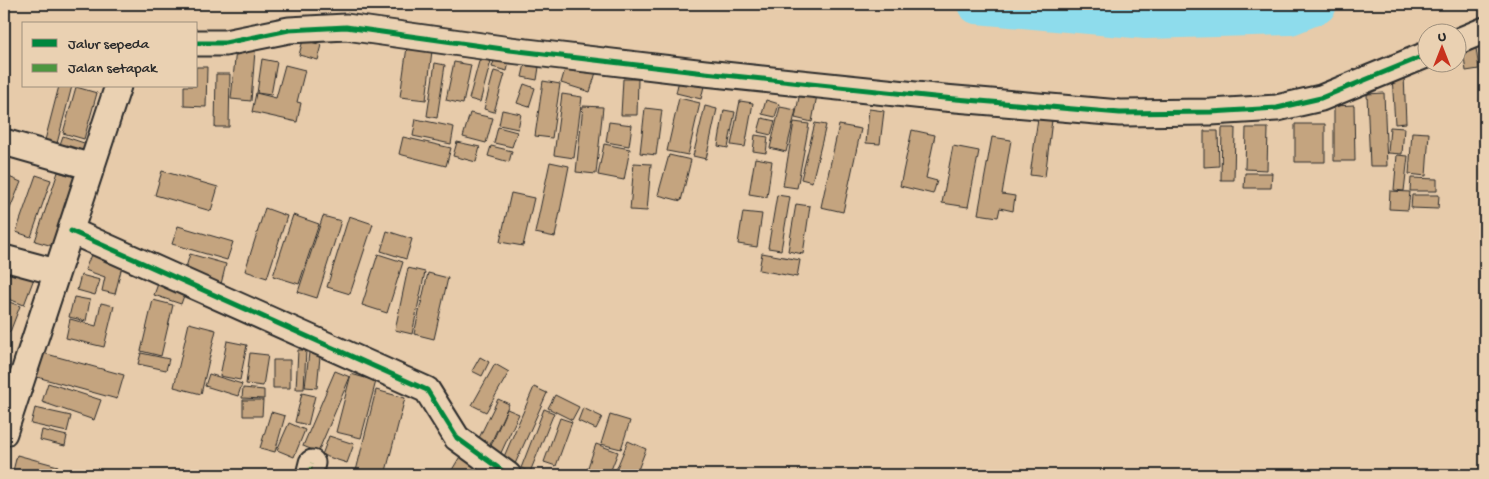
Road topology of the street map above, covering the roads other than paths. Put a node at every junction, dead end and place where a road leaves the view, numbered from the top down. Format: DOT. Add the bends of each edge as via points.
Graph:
graph roads {
  1 [pos="1485,30"];
  2 [pos="1466,38"];
  3 [pos="198,43"];
  4 [pos="1416,59"];
  5 [pos="117,88"];
  6 [pos="4,142"];
  7 [pos="92,167"];
  8 [pos="71,231"];
  9 [pos="4,258"];
  10 [pos="56,272"];
  11 [pos="4,433"];
  12 [pos="508,475"];
  1 -- 2 [label="street"];
  3 -- 4 [label="street" via="225,43 289,30 346,28 715,74 1120,113 1277,108 1321,98"];
  5 -- 7 [label="street"];
  6 -- 7 [label="street"];
  7 -- 8 [label="street"];
  8 -- 10 [label="street"];
  8 -- 12 [label="street" via="427,390 457,438"];
  9 -- 10 [label="street"];
  10 -- 11 [label="street"];
}
